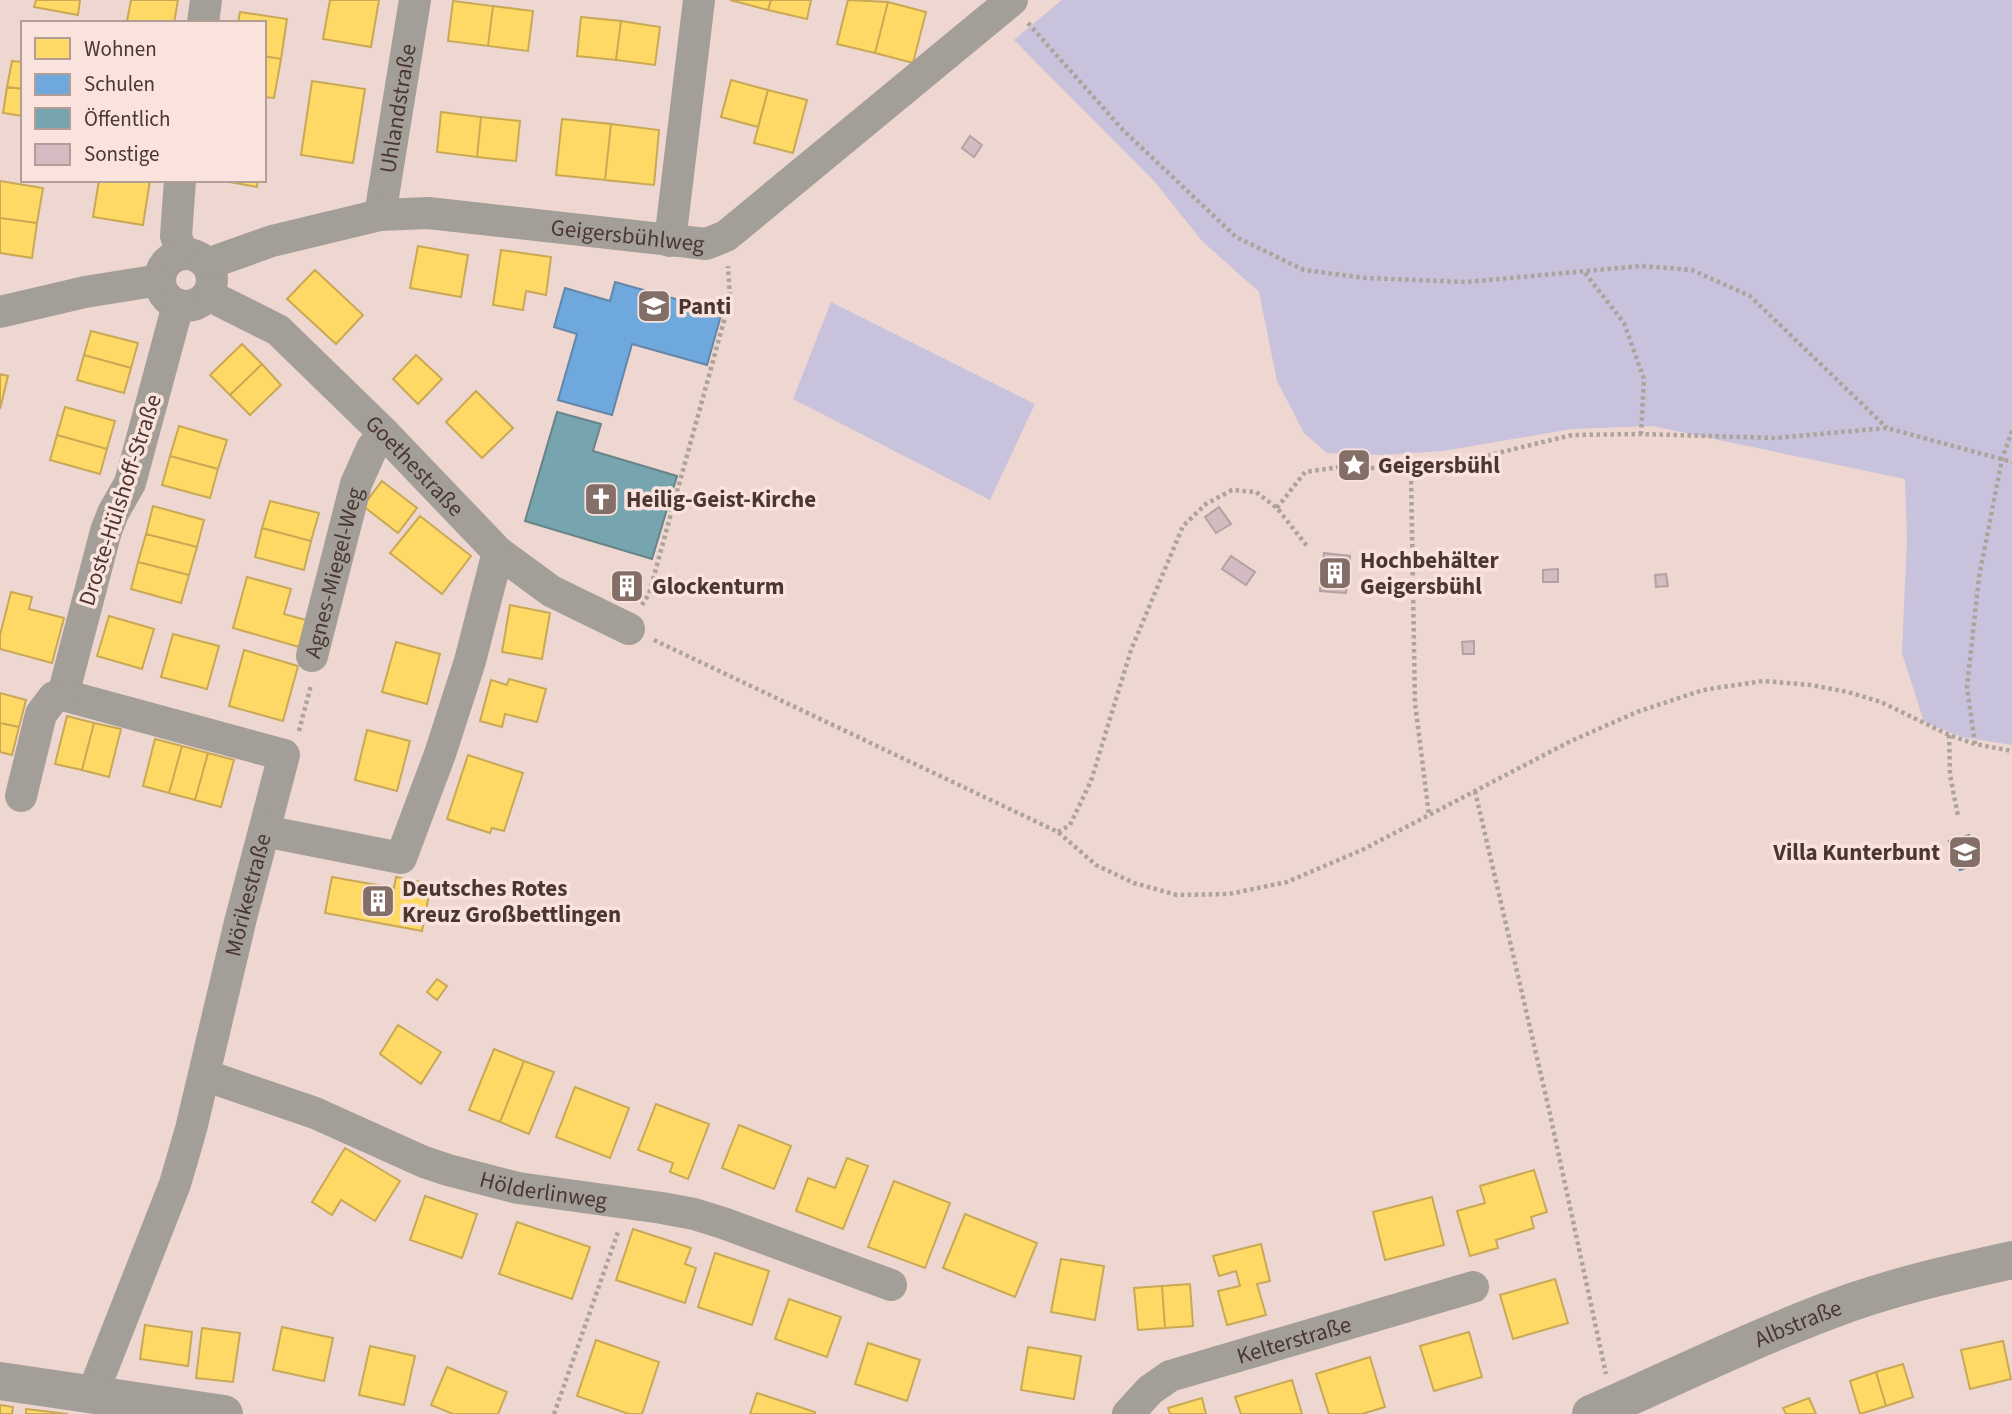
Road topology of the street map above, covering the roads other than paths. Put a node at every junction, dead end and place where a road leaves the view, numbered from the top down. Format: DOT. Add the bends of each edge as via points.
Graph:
graph roads {
  1 [pos="206,0"];
  2 [pos="415,0"];
  3 [pos="699,0"];
  4 [pos="1010,1"];
  5 [pos="203,21"];
  6 [pos="180,182"];
  7 [pos="380,215"];
  8 [pos="670,241"];
  9 [pos="199,271"];
  10 [pos="160,280"];
  11 [pos="178,305"];
  12 [pos="0,312"];
  13 [pos="384,433"];
  14 [pos="498,552"];
  15 [pos="629,629"];
  16 [pos="312,656"];
  17 [pos="63,695"];
  18 [pos="21,796"];
  19 [pos="264,831"];
  20 [pos="204,1075"];
  21 [pos="2012,1260"];
  22 [pos="891,1285"];
  23 [pos="1473,1287"];
  24 [pos="0,1381"];
  25 [pos="92,1395"];
  26 [pos="1605,1410"];
  27 [pos="224,1414"];
  28 [pos="1128,1414"];
  1 -- 5 [label="street"];
  2 -- 7 [label="street, Uhlandstraße"];
  3 -- 8 [label="street"];
  4 -- 8 [label="street, Geigersbühlweg" via="726,236 706,244"];
  6 -- 9 [label="street" via="176,236"];
  7 -- 8 [label="street, Geigersbühlweg" via="428,213"];
  7 -- 9 [label="street, Geigersbühlweg" via="272,241"];
  9 -- 10 [label="street" via="169,260"];
  9 -- 11 [label="street" via="195,305"];
  9 -- 13 [label="street, Goethestraße" via="278,330"];
  10 -- 11 [label="street" via="165,296"];
  10 -- 12 [label="street"];
  11 -- 17 [label="street, Droste-Hülshoff-Straße" via="130,483 106,531"];
  13 -- 14 [label="street, Goethestraße"];
  13 -- 16 [label="street, Agnes-Miegel-Weg" via="356,484"];
  14 -- 15 [label="street, Goethestraße" via="551,591"];
  14 -- 19 [label="street, Mörikestraße" via="470,661 401,858"];
  17 -- 18 [label="street" via="54,697 41,714"];
  17 -- 19 [label="street" via="284,755"];
  19 -- 20 [label="street, Mörikestraße"];
  20 -- 22 [label="street, Hölderlinweg" via="315,1112 448,1170 518,1188 662,1208 723,1223"];
  20 -- 25 [label="street, Mörikestraße" via="175,1184"];
  21 -- 26 [label="street, Albstraße" via="1853,1302 1712,1358"];
  23 -- 28 [label="street, Kelterstraße" via="1170,1376"];
  24 -- 25 [label="street"];
  25 -- 27 [label="street"];
}
